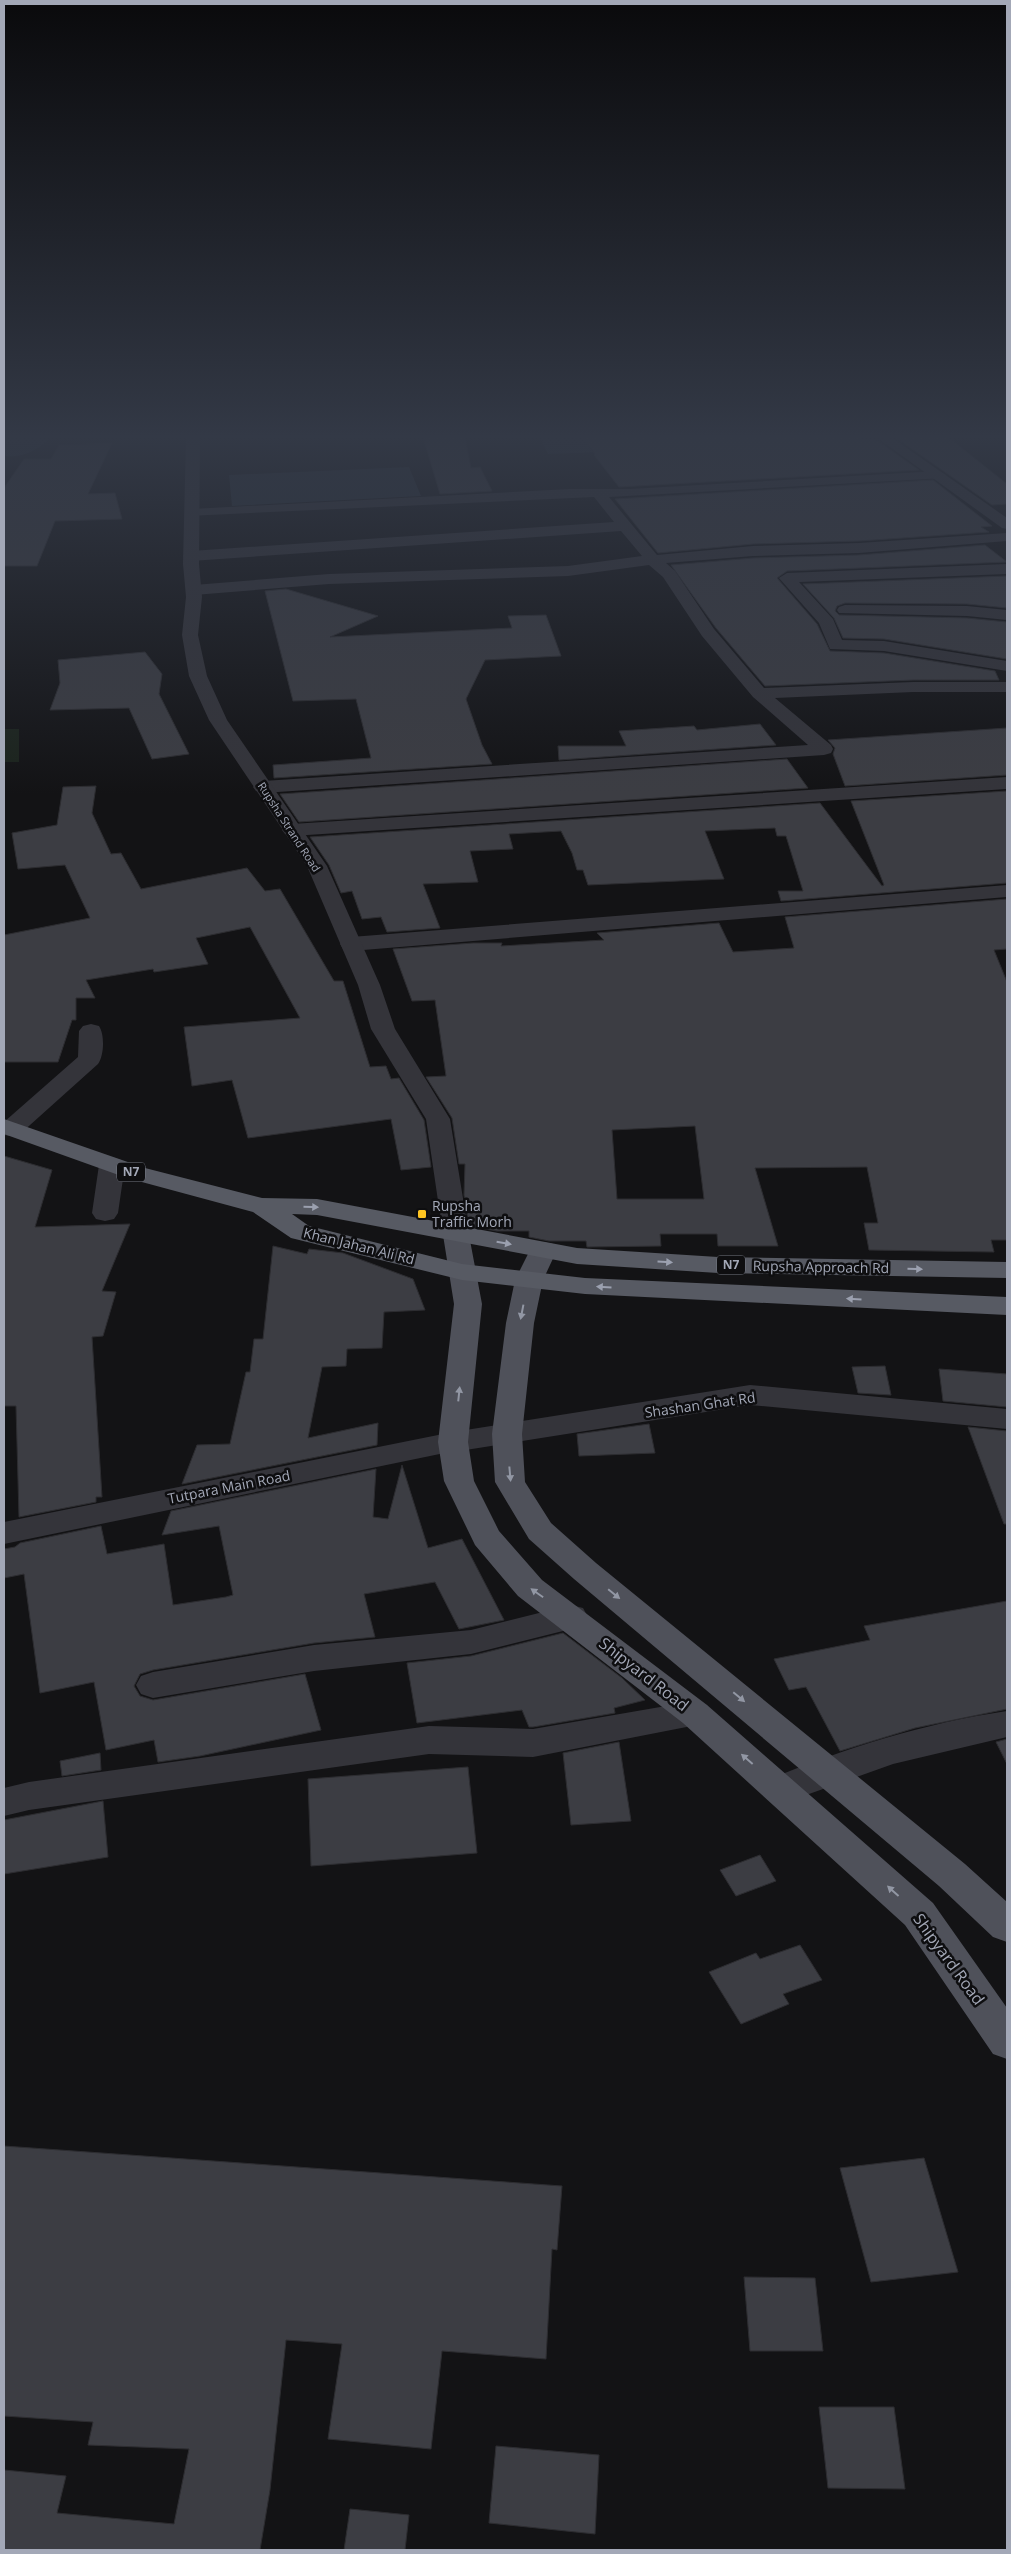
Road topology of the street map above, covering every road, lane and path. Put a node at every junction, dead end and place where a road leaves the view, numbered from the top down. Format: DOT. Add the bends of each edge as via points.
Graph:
graph roads {
  1 [pos="191,556"];
  2 [pos="651,556"];
  3 [pos="696,556"];
  4 [pos="654,560"];
  5 [pos="1007,570"];
  6 [pos="194,590"];
  7 [pos="845,610"];
  8 [pos="1007,614"];
  9 [pos="1007,666"];
  10 [pos="1007,687"];
  11 [pos="759,693"];
  12 [pos="1007,783"];
  13 [pos="263,787"];
  14 [pos="292,830"];
  15 [pos="1007,891"];
  16 [pos="351,944"];
  17 [pos="91,1031"];
  18 [pos="8,1128"];
  19 [pos="112,1165"];
  20 [pos="262,1206"];
  21 [pos="105,1213"];
  22 [pos="456,1235"];
  23 [pos="543,1250"];
  24 [pos="1007,1270"];
  25 [pos="462,1272"];
  26 [pos="529,1280"];
  27 [pos="1007,1306"];
  28 [pos="1007,1419"];
  29 [pos="507,1434"];
  30 [pos="453,1442"];
  31 [pos="4,1533"];
  32 [pos="571,1617"];
  33 [pos="153,1685"];
  34 [pos="695,1714"];
  35 [pos="1007,1724"];
  36 [pos="826,1770"];
  37 [pos="782,1790"];
  38 [pos="4,1802"];
  39 [pos="1007,1926"];
  40 [pos="1007,2041"];
  1 -- 6 [label="street, Rupsha Strand Road"];
  2 -- 4 [label="street"];
  3 -- 4 [label="street"];
  4 -- 6 [label="street" via="568,571 329,579"];
  4 -- 11 [label="street" via="669,574 708,632"];
  5 -- 9 [label="street" via="788,578 826,622 836,646 884,646"];
  6 -- 13 [label="street, Rupsha Strand Road" via="190,635 198,676 218,720"];
  7 -- 8 [label="street"];
  10 -- 11 [label="street"];
  11 -- 13 [label="street" via="824,749"];
  12 -- 14 [label="street"];
  13 -- 14 [label="street, Rupsha Strand Road"];
  14 -- 16 [label="street, Rupsha Strand Road" via="317,866"];
  15 -- 16 [label="street"];
  16 -- 22 [label="street, Rupsha Strand Road" via="383,1029 438,1119"];
  17 -- 18 [label="street" via="90,1059"];
  18 -- 19 [label="highway, Khan Jahan Ali Rd / N7"];
  19 -- 20 [label="highway, Khan Jahan Ali Rd / N7"];
  19 -- 21 [label="street"];
  20 -- 22 [label="highway, Khan Jahan Ali Rd / N7, one-way" via="317,1207"];
  20 -- 25 [label="highway, Khan Jahan Ali Rd / N7" via="300,1232"];
  22 -- 23 [label="highway, Rupsha Approach Rd / N7, one-way"];
  22 -- 25 [label="main road, Shipyard Road"];
  23 -- 24 [label="highway, Rupsha Approach Rd / N7, one-way" via="577,1256 718,1265"];
  23 -- 26 [label="main road"];
  25 -- 26 [label="highway, Rupsha Approach Rd / N7"];
  30 -- 25 [label="main road, Shipyard Road, one-way" via="468,1304"];
  27 -- 26 [label="highway, Rupsha Approach Rd / N7, one-way" via="585,1286"];
  26 -- 29 [label="main road, one-way" via="520,1323"];
  28 -- 29 [label="street, Shashan Ghat Rd" via="750,1395"];
  29 -- 30 [label="street, Shashan Ghat Rd"];
  29 -- 36 [label="main road, one-way" via="510,1482 540,1531 585,1572"];
  30 -- 31 [label="street, Tutpara Main Road"];
  32 -- 30 [label="main road, Shipyard Road, one-way" via="530,1588 486,1537 459,1481"];
  32 -- 33 [label="street" via="471,1642 314,1658"];
  32 -- 34 [label="main road, Shipyard Road"];
  37 -- 34 [label="main road, Shipyard Road, one-way"];
  34 -- 38 [label="street" via="533,1743 428,1740"];
  35 -- 36 [label="street" via="904,1746"];
  36 -- 37 [label="street"];
  36 -- 39 [label="main road" via="952,1875"];
  40 -- 37 [label="main road, Shipyard Road, one-way" via="919,1914"];
}
